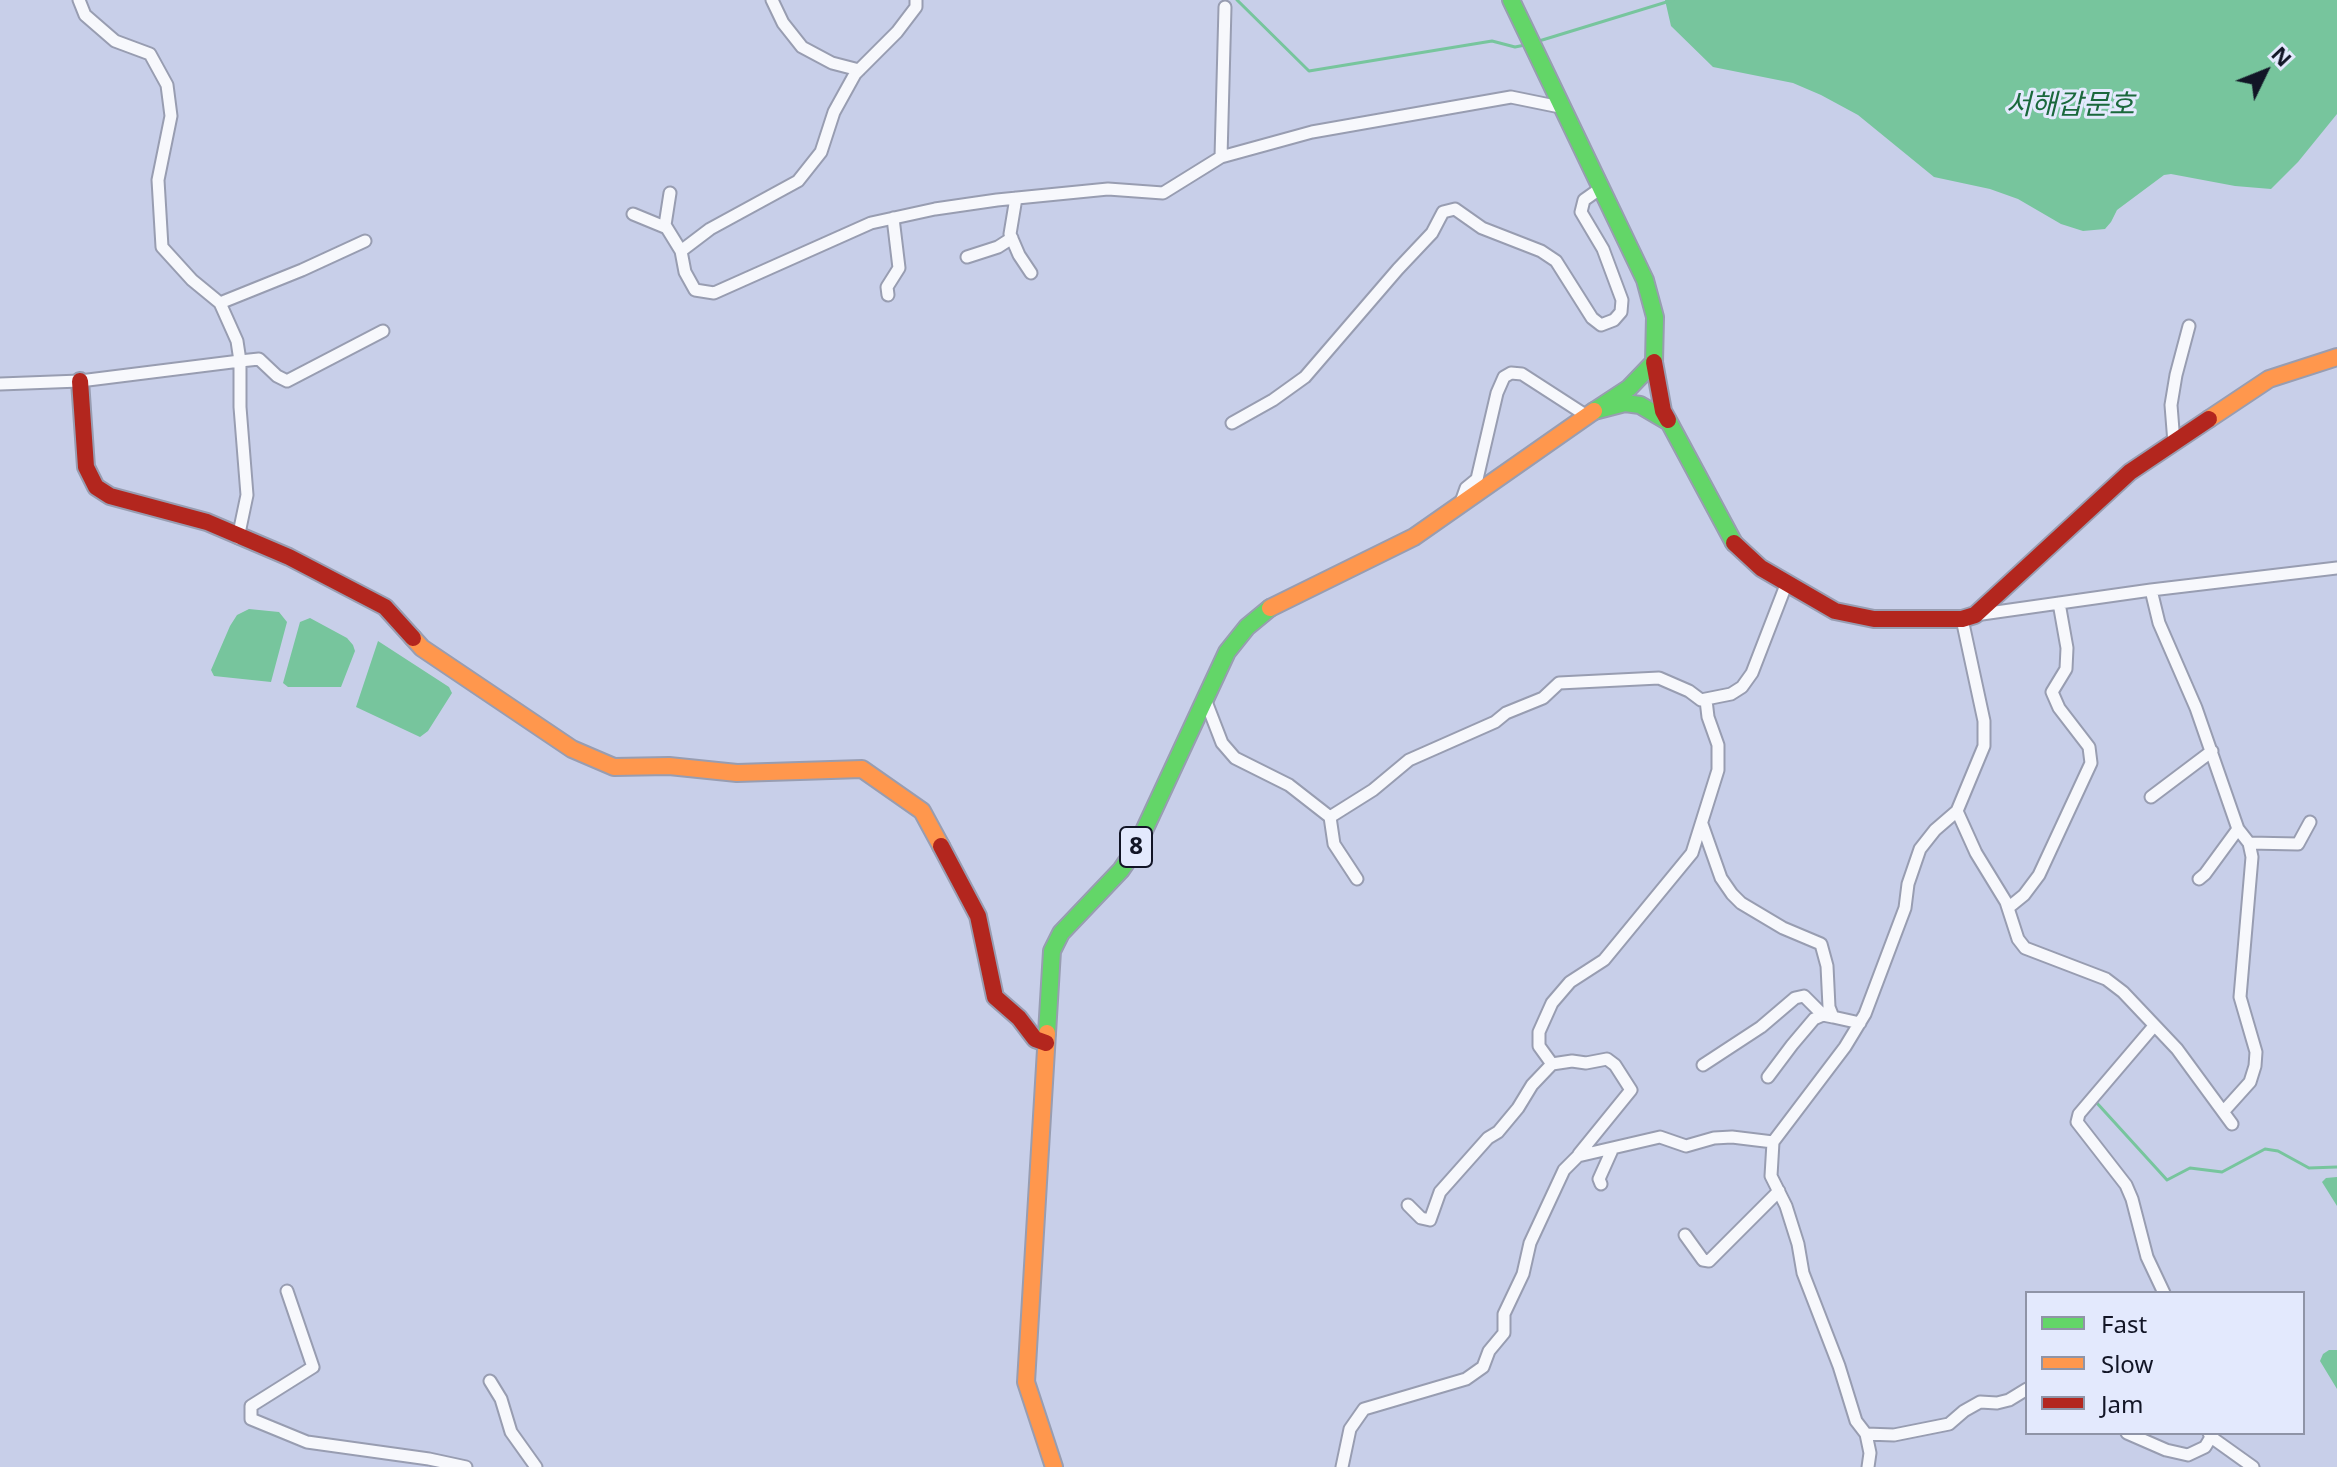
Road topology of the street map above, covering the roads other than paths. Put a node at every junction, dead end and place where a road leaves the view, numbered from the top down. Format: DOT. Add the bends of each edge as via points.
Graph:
graph roads {
  1 [pos="79,0"];
  2 [pos="772,0"];
  3 [pos="916,0"];
  4 [pos="1511,0"];
  5 [pos="1225,7"];
  6 [pos="859,70"];
  7 [pos="1560,107"];
  8 [pos="1221,157"];
  9 [pos="1601,188"];
  10 [pos="670,193"];
  11 [pos="1016,198"];
  12 [pos="633,214"];
  13 [pos="893,218"];
  14 [pos="667,228"];
  15 [pos="1012,238"];
  16 [pos="365,241"];
  17 [pos="681,251"];
  18 [pos="967,257"];
  19 [pos="1031,273"];
  20 [pos="888,295"];
  21 [pos="220,303"];
  22 [pos="2189,326"];
  23 [pos="383,331"];
  24 [pos="2337,357"];
  25 [pos="240,361"];
  26 [pos="1654,362"];
  27 [pos="80,381"];
  28 [pos="0,384"];
  29 [pos="1590,413"];
  30 [pos="1669,422"];
  31 [pos="1232,423"];
  32 [pos="2174,443"];
  33 [pos="1459,507"];
  34 [pos="238,538"];
  35 [pos="2337,568"];
  36 [pos="1786,585"];
  37 [pos="2151,590"];
  38 [pos="2059,603"];
  39 [pos="1968,617"];
  40 [pos="1205,699"];
  41 [pos="1706,700"];
  42 [pos="2212,751"];
  43 [pos="2151,797"];
  44 [pos="1957,811"];
  45 [pos="1330,817"];
  46 [pos="2310,822"];
  47 [pos="1702,824"];
  48 [pos="2238,829"];
  49 [pos="2249,843"];
  50 [pos="1357,879"];
  51 [pos="2199,879"];
  52 [pos="2008,908"];
  53 [pos="1828,1016"];
  54 [pos="1860,1023"];
  55 [pos="2154,1026"];
  56 [pos="1046,1043"];
  57 [pos="1552,1064"];
  58 [pos="1703,1065"];
  59 [pos="1768,1077"];
  60 [pos="2223,1112"];
  61 [pos="2232,1124"];
  62 [pos="1773,1142"];
  63 [pos="1612,1150"];
  64 [pos="1578,1156"];
  65 [pos="1601,1184"];
  66 [pos="1779,1191"];
  67 [pos="1408,1205"];
  68 [pos="1685,1235"];
  69 [pos="287,1291"];
  70 [pos="2163,1291"];
  71 [pos="490,1381"];
  72 [pos="2025,1390"];
  73 [pos="1866,1434"];
  74 [pos="2132,1435"];
  75 [pos="2210,1435"];
  76 [pos="428,1463"];
  77 [pos="466,1467"];
  78 [pos="536,1467"];
  79 [pos="1054,1467"];
  80 [pos="1342,1467"];
  81 [pos="1868,1467"];
  82 [pos="2253,1467"];
  1 -- 21 [label="street" via="85,15 115,41 150,54 167,85 171,116 158,180 162,247"];
  2 -- 6 [label="street" via="802,47"];
  3 -- 6 [label="street" via="897,32"];
  4 -- 7 [label="street"];
  5 -- 8 [label="street"];
  6 -- 17 [label="street" via="834,112 821,152 798,181"];
  7 -- 8 [label="street" via="1511,97 1312,132"];
  7 -- 9 [label="street"];
  8 -- 11 [label="street" via="1163,193 1108,189"];
  9 -- 26 [label="street" via="1645,280 1655,317"];
  9 -- 31 [label="street" via="1584,200 1581,212 1603,249 1622,300 1614,320 1601,325 1592,318 1556,261 1541,251 1482,228 1455,209 1443,212 1432,233 1305,377"];
  10 -- 14 [label="street"];
  11 -- 13 [label="street"];
  11 -- 15 [label="street"];
  12 -- 14 [label="street"];
  13 -- 17 [label="street" via="714,293 695,290"];
  13 -- 20 [label="street" via="899,268"];
  14 -- 17 [label="street"];
  15 -- 18 [label="street"];
  15 -- 19 [label="street"];
  16 -- 21 [label="street"];
  21 -- 25 [label="street"];
  22 -- 32 [label="street" via="2171,405"];
  23 -- 25 [label="street" via="287,381 259,359"];
  24 -- 32 [label="street" via="2269,379"];
  25 -- 27 [label="street"];
  25 -- 34 [label="street" via="247,495"];
  26 -- 29 [label="street" via="1629,388"];
  26 -- 30 [label="street"];
  27 -- 28 [label="street"];
  27 -- 34 [label="street" via="86,467 96,487 110,496 207,522"];
  29 -- 30 [label="street" via="1625,403 1640,405"];
  29 -- 33 [label="street, 8"];
  29 -- 33 [label="street" via="1522,374 1504,377 1477,479 1466,488"];
  30 -- 36 [label="street" via="1736,547"];
  32 -- 39 [label="street" via="2116,483"];
  33 -- 40 [label="street, 8" via="1414,537 1269,608 1227,652"];
  34 -- 56 [label="street" via="289,557 385,607 422,648 572,749 614,767 737,773 862,769 922,811 978,916 995,997 1035,1039"];
  35 -- 37 [label="street"];
  36 -- 39 [label="street" via="1835,611 1874,619"];
  36 -- 41 [label="street" via="1747,680 1731,694"];
  37 -- 38 [label="street"];
  37 -- 42 [label="street" via="2159,623"];
  38 -- 39 [label="street"];
  38 -- 52 [label="street" via="2066,669 2052,692 2089,747 2091,763 2039,875"];
  39 -- 44 [label="street" via="1984,746"];
  40 -- 45 [label="street" via="1222,743 1235,758 1289,785"];
  40 -- 56 [label="street, 8" via="1136,848 1061,933 1052,951"];
  41 -- 45 [label="street" via="1659,678 1559,683 1543,698 1409,760"];
  41 -- 47 [label="street" via="1718,745 1718,770"];
  42 -- 43 [label="street"];
  42 -- 48 [label="street"];
  44 -- 52 [label="street"];
  44 -- 54 [label="street" via="1920,849 1905,908"];
  45 -- 50 [label="street" via="1334,844"];
  46 -- 49 [label="street" via="2298,844"];
  47 -- 53 [label="street" via="1721,878 1741,903 1821,944"];
  47 -- 57 [label="street" via="1684,865 1604,960 1570,982 1552,1003 1539,1032 1539,1046"];
  48 -- 49 [label="street"];
  48 -- 51 [label="street"];
  49 -- 60 [label="street" via="2240,997 2255,1066 2250,1082"];
  52 -- 55 [label="street" via="2025,948 2106,979"];
  53 -- 54 [label="street"];
  53 -- 58 [label="street" via="1804,996 1795,998"];
  53 -- 59 [label="street" via="1814,1019"];
  54 -- 62 [label="street"];
  55 -- 60 [label="street"];
  55 -- 70 [label="street" via="2077,1122 2126,1185"];
  56 -- 79 [label="street, 8" via="1026,1382"];
  57 -- 64 [label="street" via="1607,1059 1631,1090"];
  57 -- 67 [label="street" via="1498,1132 1440,1192 1430,1220"];
  60 -- 61 [label="street"];
  62 -- 63 [label="street" via="1732,1137 1686,1146 1660,1137"];
  62 -- 66 [label="street" via="1771,1176"];
  63 -- 64 [label="street"];
  63 -- 65 [label="street"];
  64 -- 80 [label="street" via="1564,1170 1530,1243 1523,1274 1504,1314 1504,1333 1483,1367 1466,1379 1364,1409 1350,1429"];
  66 -- 68 [label="street" via="1709,1261"];
  66 -- 73 [label="street" via="1803,1273 1856,1421"];
  69 -- 76 [label="street" via="313,1367 251,1406 251,1419 307,1442"];
  71 -- 78 [label="street" via="511,1432"];
  72 -- 73 [label="street" via="2009,1400 1980,1402 1949,1424 1894,1435"];
  73 -- 81 [label="street"];
  74 -- 75 [label="street" via="2188,1455 2205,1447"];
  75 -- 82 [label="street"];
  76 -- 77 [label="street"];
}
